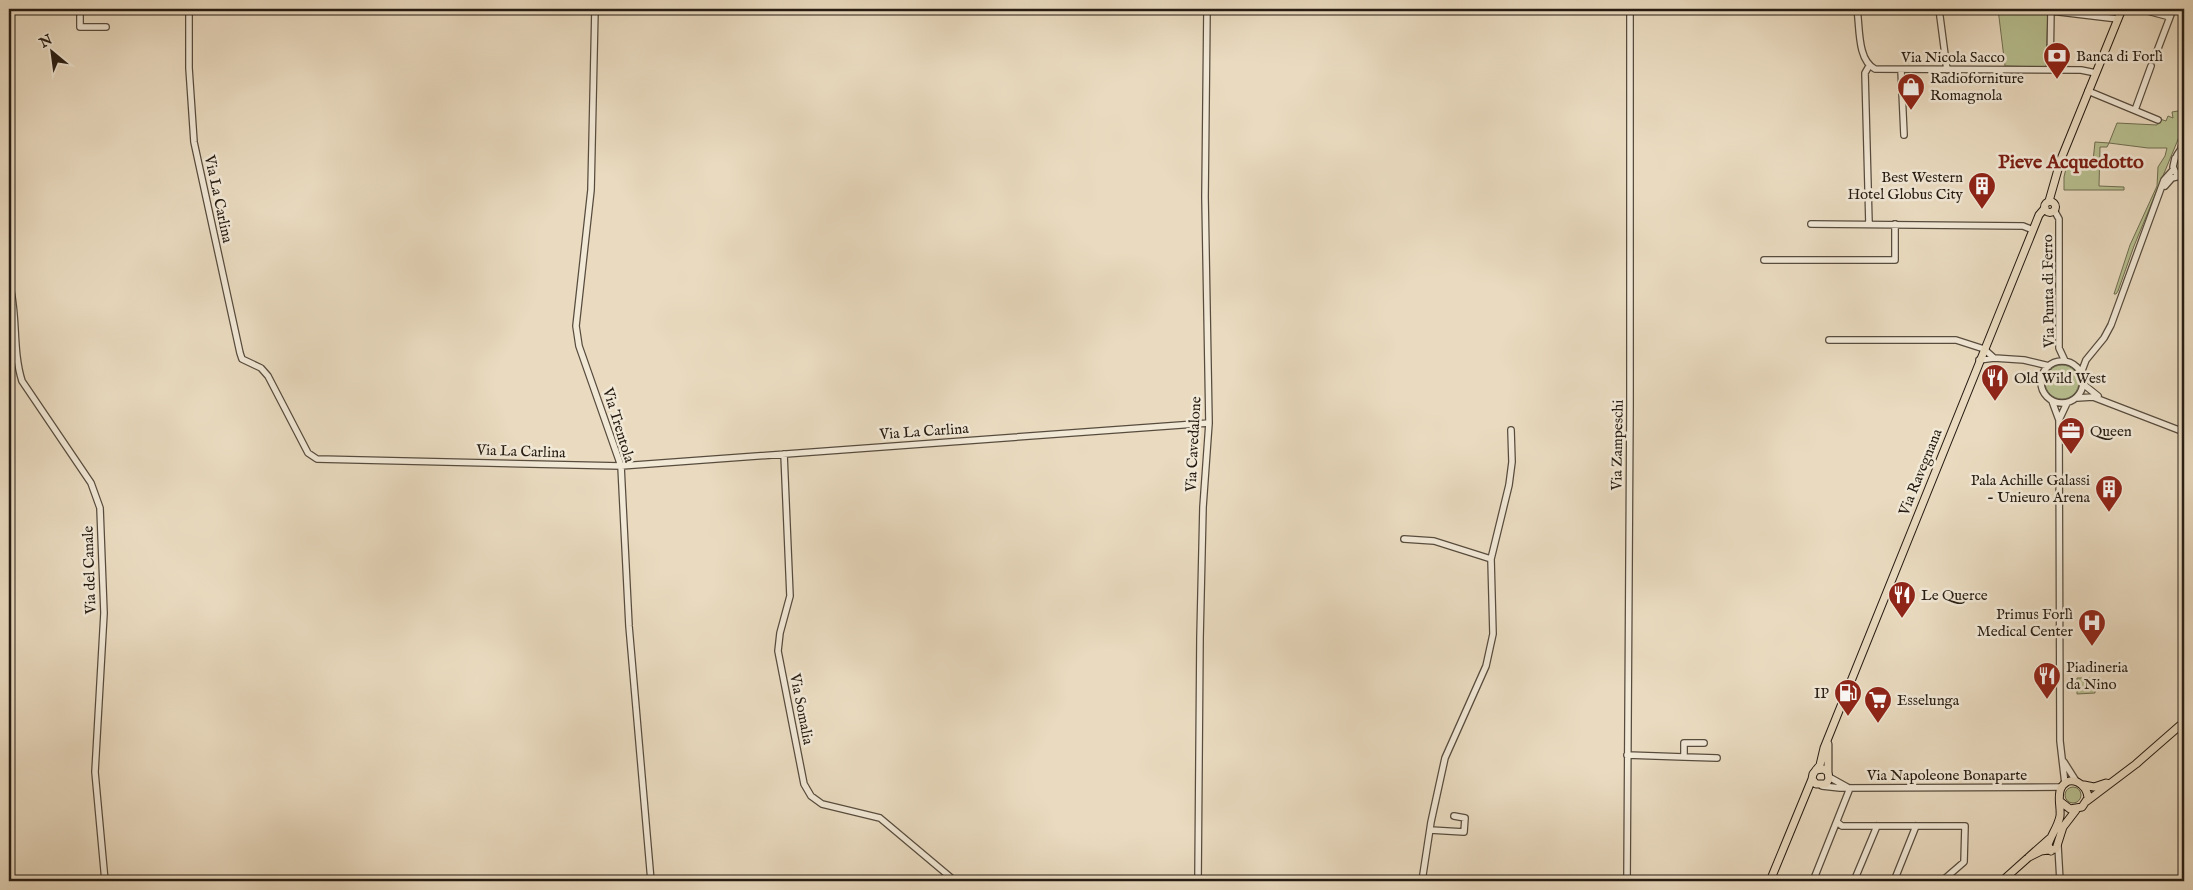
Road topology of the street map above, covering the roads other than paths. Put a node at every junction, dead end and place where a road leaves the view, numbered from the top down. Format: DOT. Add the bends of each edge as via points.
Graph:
graph roads {
  1 [pos="80,9"];
  2 [pos="188,9"];
  3 [pos="595,9"];
  4 [pos="1207,9"];
  5 [pos="1630,9"];
  6 [pos="1857,9"];
  7 [pos="1939,9"];
  8 [pos="2122,9"];
  9 [pos="2140,9"];
  10 [pos="2173,9"];
  11 [pos="2051,10"];
  12 [pos="2170,17"];
  13 [pos="2118,19"];
  14 [pos="106,27"];
  15 [pos="2154,59"];
  16 [pos="1869,66"];
  17 [pos="2151,66"];
  18 [pos="1901,70"];
  19 [pos="1948,70"];
  20 [pos="2050,70"];
  21 [pos="2096,73"];
  22 [pos="2088,91"];
  23 [pos="2135,110"];
  24 [pos="2158,120"];
  25 [pos="2184,134"];
  26 [pos="1904,135"];
  27 [pos="2184,152"];
  28 [pos="2177,156"];
  29 [pos="2174,170"];
  30 [pos="2182,177"];
  31 [pos="2050,207"];
  32 [pos="1811,224"];
  33 [pos="1868,224"];
  34 [pos="1895,224"];
  35 [pos="2146,226"];
  36 [pos="2033,230"];
  37 [pos="1764,260"];
  38 [pos="9,282"];
  39 [pos="1829,340"];
  40 [pos="2097,345"];
  41 [pos="2058,348"];
  42 [pos="1984,349"];
  43 [pos="9,358"];
  44 [pos="17,358"];
  45 [pos="1994,358"];
  46 [pos="1980,360"];
  47 [pos="2065,361"];
  48 [pos="2035,363"];
  49 [pos="2072,363"];
  50 [pos="2051,365"];
  51 [pos="2081,373"];
  52 [pos="2042,375"];
  53 [pos="2083,384"];
  54 [pos="2077,398"];
  55 [pos="2050,400"];
  56 [pos="2067,403"];
  57 [pos="2111,404"];
  58 [pos="2059,420"];
  59 [pos="1209,423"];
  60 [pos="1511,430"];
  61 [pos="2184,432"];
  62 [pos="784,454"];
  63 [pos="620,466"];
  64 [pos="1404,539"];
  65 [pos="1491,559"];
  66 [pos="2184,722"];
  67 [pos="1828,741"];
  68 [pos="1704,743"];
  69 [pos="1627,755"];
  70 [pos="2061,755"];
  71 [pos="1684,757"];
  72 [pos="1717,758"];
  73 [pos="1816,770"];
  74 [pos="1828,774"];
  75 [pos="2119,776"];
  76 [pos="1812,779"];
  77 [pos="2076,781"];
  78 [pos="1820,785"];
  79 [pos="2064,785"];
  80 [pos="2084,785"];
  81 [pos="1849,787"];
  82 [pos="2047,788"];
  83 [pos="1805,793"];
  84 [pos="2060,799"];
  85 [pos="2087,802"];
  86 [pos="2076,810"];
  87 [pos="1454,816"];
  88 [pos="1837,822"];
  89 [pos="1877,826"];
  90 [pos="1916,826"];
  91 [pos="1430,830"];
  92 [pos="2051,837"];
  93 [pos="2058,846"];
  94 [pos="2051,851"];
  95 [pos="2029,857"];
  96 [pos="2060,865"];
  97 [pos="105,881"];
  98 [pos="651,881"];
  99 [pos="955,881"];
  100 [pos="1009,881"];
  101 [pos="1035,881"];
  102 [pos="1198,881"];
  103 [pos="1422,881"];
  104 [pos="1627,881"];
  105 [pos="1770,881"];
  106 [pos="1813,881"];
  107 [pos="1854,881"];
  108 [pos="1894,881"];
  109 [pos="1942,881"];
  110 [pos="2002,881"];
  111 [pos="2060,881"];
  1 -- 14 [label="street" via="80,27"];
  2 -- 63 [label="street, Via La Carlina" via="194,142 240,353 242,359 261,368 268,376 308,453 317,459"];
  3 -- 63 [label="street, Via Trentola" via="590,190 576,326 579,346"];
  4 -- 59 [label="street, Via Cavedalone" via="1205,197"];
  5 -- 69 [label="street, Via Zampeschi"];
  6 -- 16 [label="street" via="1864,58"];
  7 -- 19 [label="street"];
  8 -- 13 [label="main road"];
  9 -- 12 [label="street"];
  10 -- 12 [label="street"];
  11 -- 13 [label="street"];
  11 -- 20 [label="street"];
  12 -- 15 [label="street"];
  13 -- 21 [label="main road"];
  16 -- 18 [label="street, Via Nicola Sacco" via="1880,70"];
  16 -- 33 [label="street" via="1866,73"];
  17 -- 23 [label="street"];
  18 -- 19 [label="street, Via Nicola Sacco"];
  18 -- 26 [label="street"];
  19 -- 20 [label="street, Via Nicola Sacco"];
  20 -- 21 [label="street, Via Nicola Sacco"];
  21 -- 22 [label="main road"];
  22 -- 23 [label="street"];
  22 -- 31 [label="main road" via="2061,159"];
  23 -- 24 [label="street"];
  25 -- 28 [label="street"];
  27 -- 28 [label="street"];
  28 -- 29 [label="street"];
  29 -- 30 [label="street"];
  29 -- 35 [label="street" via="2164,180"];
  30 -- 35 [label="street" via="2166,182"];
  31 -- 36 [label="main road, Via Ravegnana" via="2039,215"];
  31 -- 41 [label="street, Via Punta di Ferro" via="2059,219"];
  32 -- 33 [label="street"];
  33 -- 34 [label="street"];
  34 -- 36 [label="street" via="2023,226"];
  34 -- 37 [label="street" via="1896,260"];
  35 -- 40 [label="street" via="2111,325"];
  36 -- 42 [label="main road, Via Ravegnana"];
  38 -- 44 [label="street, Via del Canale" via="14,303"];
  39 -- 42 [label="street" via="1956,340"];
  40 -- 49 [label="street" via="2083,359"];
  40 -- 51 [label="street" via="2083,364"];
  41 -- 47 [label="street, Via Punta di Ferro"];
  41 -- 50 [label="street"];
  42 -- 45 [label="street"];
  42 -- 46 [label="main road, Via Ravegnana"];
  43 -- 44 [label="street"];
  44 -- 97 [label="street, Via del Canale" via="22,381 91,484 100,508 104,612 95,772"];
  45 -- 46 [label="street"];
  45 -- 48 [label="street"];
  46 -- 67 [label="main road, Via Ravegnana"];
  47 -- 49 [label="street, Via Punta di Ferro"];
  47 -- 50 [label="street, Via Punta di Ferro"];
  48 -- 50 [label="street"];
  48 -- 52 [label="street"];
  49 -- 51 [label="street, Via Punta di Ferro"];
  50 -- 52 [label="street, Via Punta di Ferro"];
  51 -- 53 [label="street"];
  52 -- 55 [label="street" via="2042,389"];
  53 -- 54 [label="street"];
  53 -- 57 [label="street"];
  54 -- 56 [label="street"];
  54 -- 57 [label="street" via="2093,397"];
  55 -- 56 [label="street"];
  55 -- 58 [label="street"];
  56 -- 58 [label="street"];
  57 -- 61 [label="street"];
  58 -- 70 [label="street"];
  59 -- 62 [label="street, Via La Carlina"];
  59 -- 102 [label="street, Via Cavedalone" via="1200,600"];
  60 -- 65 [label="street" via="1509,484"];
  62 -- 63 [label="street, Via La Carlina"];
  62 -- 99 [label="street, Via Somalia" via="790,596 778,652 804,784 811,796 822,804 880,818"];
  63 -- 98 [label="street, Via Trentola" via="629,626"];
  64 -- 65 [label="street" via="1434,541"];
  65 -- 91 [label="street" via="1493,634 1490,650 1445,758"];
  66 -- 75 [label="main road"];
  67 -- 73 [label="main road, Via Ravegnana"];
  67 -- 74 [label="main road, Via Ravegnana"];
  68 -- 71 [label="street" via="1684,743"];
  69 -- 71 [label="street"];
  69 -- 104 [label="street, Via Zampeschi"];
  70 -- 77 [label="street"];
  70 -- 79 [label="street"];
  71 -- 72 [label="street"];
  73 -- 74 [label="main road" via="1823,769"];
  73 -- 76 [label="main road"];
  74 -- 78 [label="main road" via="1828,782"];
  74 -- 81 [label="street, Via Napoleone Bonaparte"];
  75 -- 80 [label="main road" via="2094,787"];
  75 -- 85 [label="main road"];
  76 -- 78 [label="main road"];
  76 -- 83 [label="main road"];
  77 -- 79 [label="main road"];
  77 -- 80 [label="main road"];
  78 -- 81 [label="street, Via Napoleone Bonaparte"];
  78 -- 83 [label="main road"];
  79 -- 82 [label="street, Via Napoleone Bonaparte"];
  79 -- 84 [label="main road"];
  80 -- 85 [label="main road" via="2088,793"];
  81 -- 82 [label="street, Via Napoleone Bonaparte"];
  81 -- 88 [label="street"];
  82 -- 84 [label="street, Via Napoleone Bonaparte" via="2056,791"];
  83 -- 105 [label="main road"];
  84 -- 86 [label="main road" via="2068,809"];
  84 -- 92 [label="main road" via="2058,823"];
  85 -- 86 [label="main road"];
  86 -- 93 [label="main road" via="2063,827"];
  87 -- 91 [label="street" via="1465,818 1464,832"];
  88 -- 89 [label="street" via="1842,826"];
  88 -- 106 [label="street"];
  89 -- 90 [label="street"];
  89 -- 107 [label="street"];
  90 -- 108 [label="street"];
  90 -- 109 [label="street" via="1965,826 1964,862"];
  91 -- 103 [label="street"];
  92 -- 94 [label="main road" via="2048,845"];
  92 -- 95 [label="main road"];
  93 -- 94 [label="main road"];
  93 -- 96 [label="street"];
  94 -- 95 [label="main road" via="2041,851"];
  94 -- 96 [label="street"];
  95 -- 110 [label="main road"];
  96 -- 111 [label="street"];
  100 -- 101 [label="street"];
}
